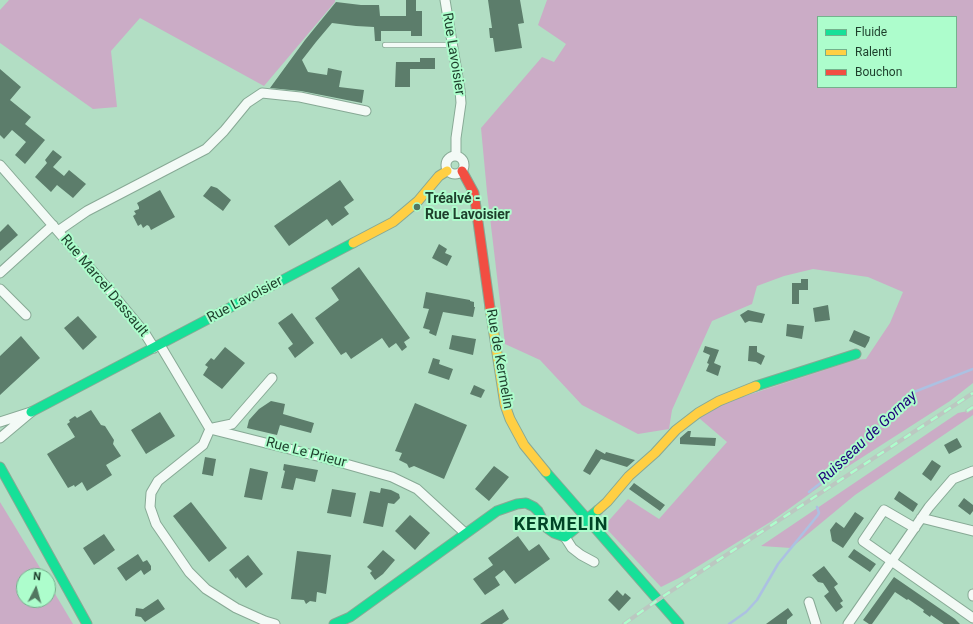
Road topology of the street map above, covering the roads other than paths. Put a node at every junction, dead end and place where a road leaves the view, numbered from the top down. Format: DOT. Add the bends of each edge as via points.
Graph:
graph roads {
  1 [pos="445,0"];
  2 [pos="385,45"];
  3 [pos="453,45"];
  4 [pos="366,111"];
  5 [pos="456,155"];
  6 [pos="0,165"];
  7 [pos="447,170"];
  8 [pos="462,171"];
  9 [pos="56,228"];
  10 [pos="0,273"];
  11 [pos="0,289"];
  12 [pos="26,315"];
  13 [pos="157,346"];
  14 [pos="856,354"];
  15 [pos="272,378"];
  16 [pos="31,412"];
  17 [pos="0,422"];
  18 [pos="210,429"];
  19 [pos="0,438"];
  20 [pos="0,467"];
  21 [pos="973,471"];
  22 [pos="921,518"];
  23 [pos="588,519"];
  24 [pos="915,528"];
  25 [pos="973,531"];
  26 [pos="465,533"];
  27 [pos="566,537"];
  28 [pos="891,561"];
  29 [pos="594,562"];
  30 [pos="809,602"];
  31 [pos="973,618"];
  32 [pos="87,624"];
  33 [pos="275,624"];
  34 [pos="334,624"];
  35 [pos="679,624"];
  36 [pos="816,624"];
  37 [pos="848,624"];
  1 -- 3 [label="street, Rue Lavoisier"];
  2 -- 3 [label="lane"];
  3 -- 5 [label="street, Rue Lavoisier" via="461,103"];
  4 -- 9 [label="street" via="300,97 262,93 247,103 206,149"];
  5 -- 7 [label="street" via="446,160"];
  5 -- 8 [label="street" via="463,161"];
  6 -- 9 [label="street, Rue Marcel Dassault"];
  7 -- 8 [label="street" via="453,174"];
  7 -- 13 [label="street, Rue Lavoisier" via="418,201 393,222"];
  8 -- 23 [label="street, Rue de Kermelin" via="474,193 498,372 510,419 524,445"];
  9 -- 10 [label="street, Rue Marcel Dassault"];
  9 -- 13 [label="street, Rue Marcel Dassault"];
  11 -- 12 [label="street"];
  13 -- 16 [label="street, Rue Lavoisier"];
  13 -- 18 [label="street, Rue Marcel Dassault"];
  14 -- 23 [label="street" via="719,400 676,430"];
  15 -- 18 [label="street" via="232,424"];
  16 -- 17 [label="street, Rue Lavoisier"];
  16 -- 19 [label="street, Rue Lavoisier"];
  18 -- 26 [label="street, Rue Le Prieur" via="392,477 417,489"];
  18 -- 33 [label="street" via="202,445 158,481 151,493 150,507 156,524 189,572 206,589 236,608"];
  20 -- 32 [label="street"];
  21 -- 22 [label="street" via="953,479"];
  22 -- 24 [label="street"];
  22 -- 25 [label="street"];
  23 -- 27 [label="street"];
  23 -- 35 [label="street, Rue de Kermelin"];
  24 -- 28 [label="street"];
  24 -- 28 [label="street" via="884,510 863,541"];
  26 -- 27 [label="street" via="497,510 526,503 538,511 546,528 554,534"];
  26 -- 34 [label="street" via="350,617"];
  27 -- 29 [label="street" via="572,548"];
  28 -- 31 [label="street"];
  28 -- 37 [label="street"];
  30 -- 36 [label="street"];
}
